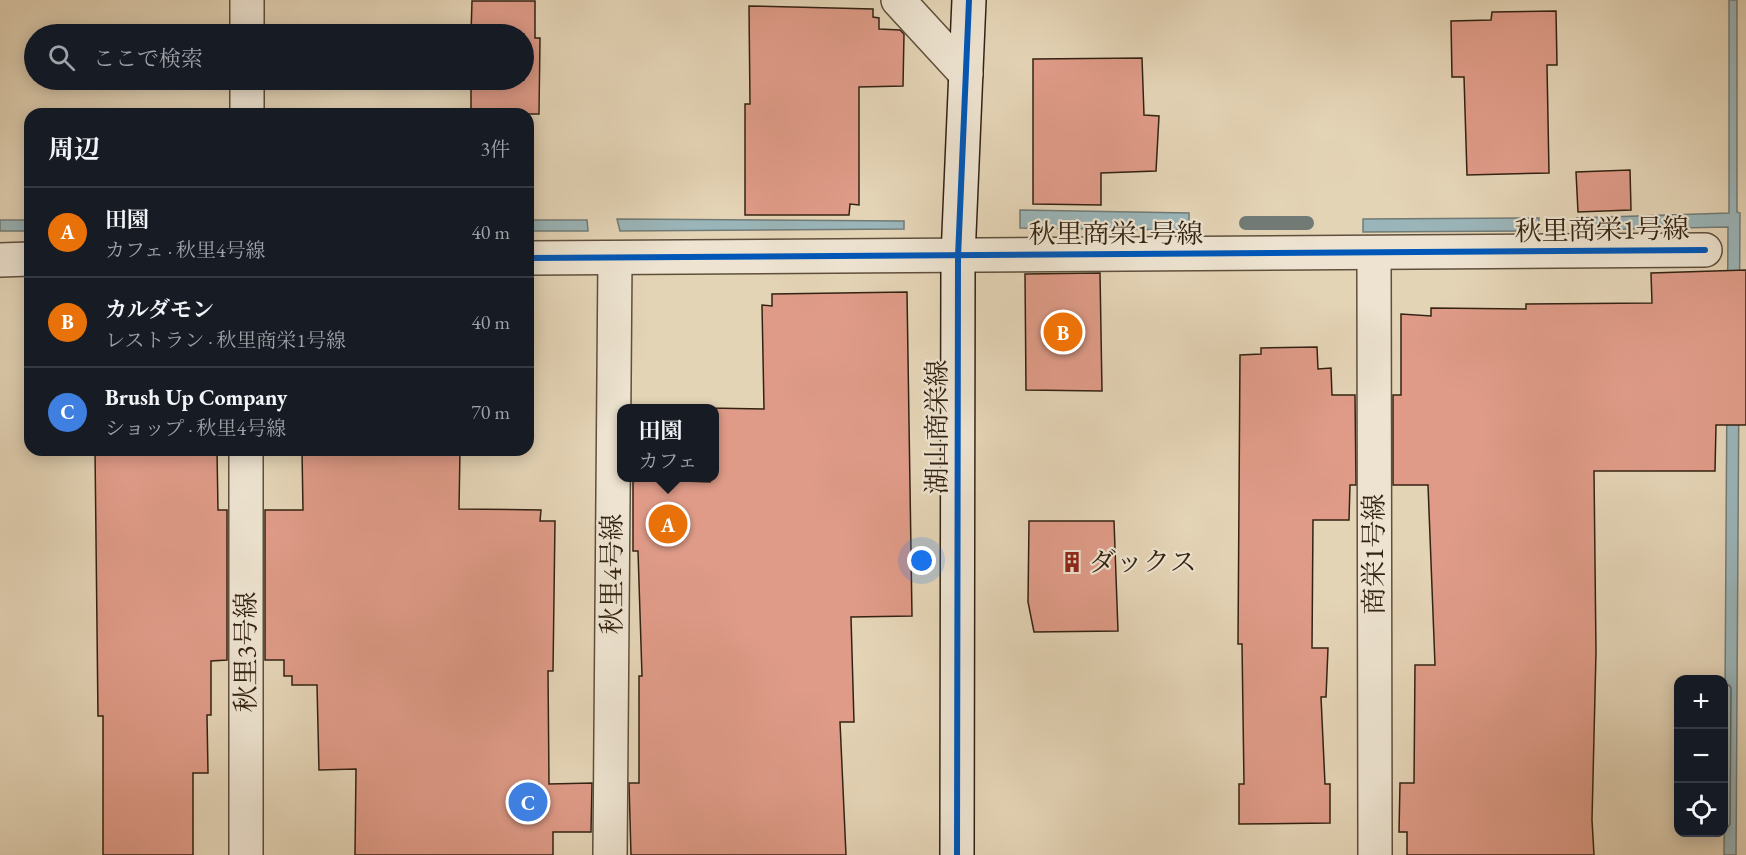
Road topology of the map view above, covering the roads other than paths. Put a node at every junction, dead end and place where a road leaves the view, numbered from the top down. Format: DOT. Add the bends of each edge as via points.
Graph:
graph roads {
  1 [pos="247,0"];
  2 [pos="898,0"];
  3 [pos="969,0"];
  4 [pos="247,24"];
  5 [pos="966,74"];
  6 [pos="247,90"];
  7 [pos="247,108"];
  8 [pos="1705,250"];
  9 [pos="1374,253"];
  10 [pos="958,257"];
  11 [pos="534,258"];
  12 [pos="615,258"];
  13 [pos="24,259"];
  14 [pos="0,260"];
  15 [pos="246,456"];
  16 [pos="246,855"];
  17 [pos="610,855"];
  18 [pos="957,855"];
  19 [pos="1375,855"];
  1 -- 4 [label="street"];
  2 -- 5 [label="street"];
  3 -- 5 [label="street, 湖山商栄線"];
  5 -- 10 [label="street, 湖山商栄線"];
  6 -- 7 [label="street"];
  8 -- 9 [label="street, 秋里商栄1号線"];
  9 -- 10 [label="street, 秋里商栄1号線"];
  9 -- 19 [label="street, 商栄1号線"];
  10 -- 12 [label="street, 秋里商栄1号線"];
  10 -- 18 [label="street, 湖山商栄線"];
  11 -- 12 [label="street, 秋里商栄1号線"];
  12 -- 17 [label="street, 秋里4号線"];
  13 -- 14 [label="street"];
  15 -- 16 [label="street, 秋里3号線"];
}
